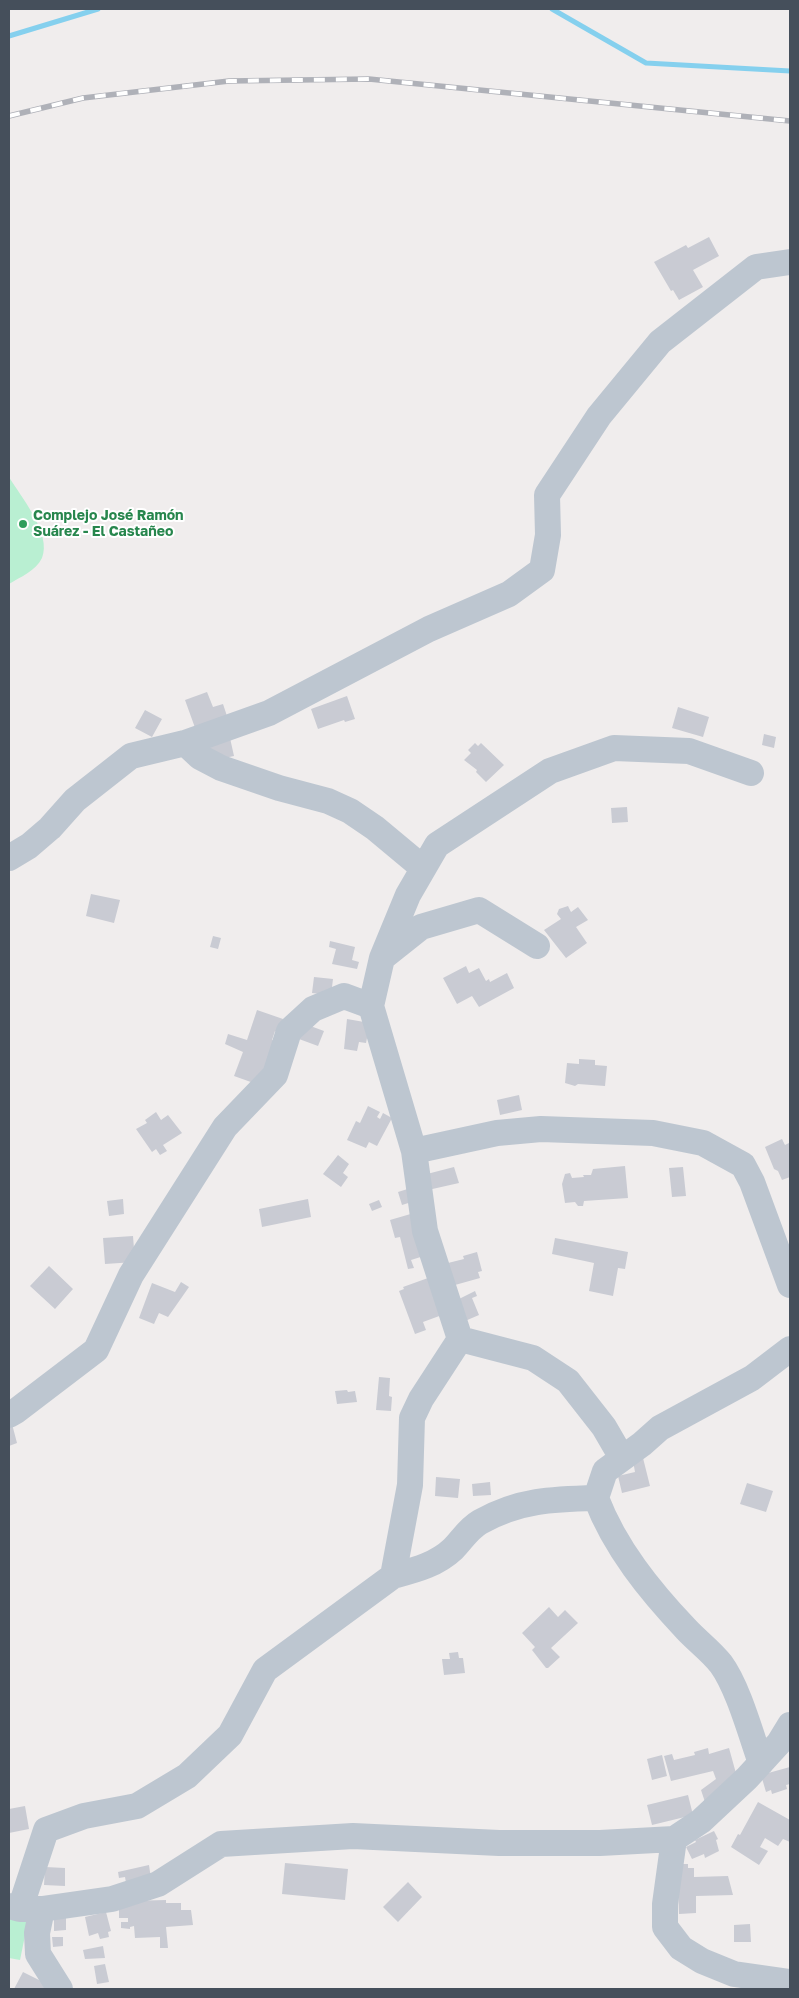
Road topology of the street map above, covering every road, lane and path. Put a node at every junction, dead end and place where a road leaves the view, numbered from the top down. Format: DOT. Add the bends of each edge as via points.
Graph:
graph roads {
  1 [pos="790,262"];
  2 [pos="186,744"];
  3 [pos="751,773"];
  4 [pos="9,858"];
  5 [pos="423,868"];
  6 [pos="537,946"];
  7 [pos="382,958"];
  8 [pos="371,1006"];
  9 [pos="414,1151"];
  10 [pos="790,1285"];
  11 [pos="460,1339"];
  12 [pos="790,1349"];
  13 [pos="9,1416"];
  14 [pos="622,1458"];
  15 [pos="596,1498"];
  16 [pos="393,1576"];
  17 [pos="790,1725"];
  18 [pos="761,1763"];
  19 [pos="674,1838"];
  20 [pos="23,1908"];
  21 [pos="790,1982"];
  22 [pos="60,1989"];
  1 -- 2 [label="street" via="756,266 660,342 599,416 547,495 548,535 542,570 509,594 429,629 269,713"];
  2 -- 4 [label="street" via="131,756 75,800 29,846"];
  2 -- 5 [label="street" via="200,757 221,768 328,801 350,811"];
  3 -- 5 [label="street" via="689,751 614,748 550,771 437,845"];
  5 -- 7 [label="street" via="408,894"];
  6 -- 7 [label="street" via="479,910 421,927"];
  7 -- 8 [label="street"];
  8 -- 9 [label="street"];
  8 -- 13 [label="street" via="344,996 313,1009 289,1031 275,1075 225,1127 131,1275 96,1350"];
  9 -- 10 [label="street" via="498,1133 541,1128 654,1134 703,1143 742,1165 752,1182"];
  9 -- 11 [label="street" via="425,1231"];
  11 -- 14 [label="street" via="534,1358 568,1381 604,1427"];
  11 -- 16 [label="street" via="412,1418 410,1485"];
  12 -- 14 [label="street" via="752,1378 660,1428"];
  14 -- 15 [label="street" via="605,1471"];
  15 -- 16 [label="street" via="540,1500 515,1507 468,1531 453,1549 438,1560"];
  15 -- 18 [label="street" via="623,1550 652,1592 722,1665"];
  16 -- 20 [label="street" via="264,1670 230,1735 187,1776 137,1806 84,1816 46,1830"];
  17 -- 18 [label="street"];
  18 -- 19 [label="street" via="701,1821"];
  19 -- 20 [label="street" via="600,1843 499,1843 353,1836 221,1844 158,1884 112,1900"];
  19 -- 21 [label="street" via="665,1928 681,1948 734,1974"];
  20 -- 22 [label="street" via="37,1933 38,1954"];
}
